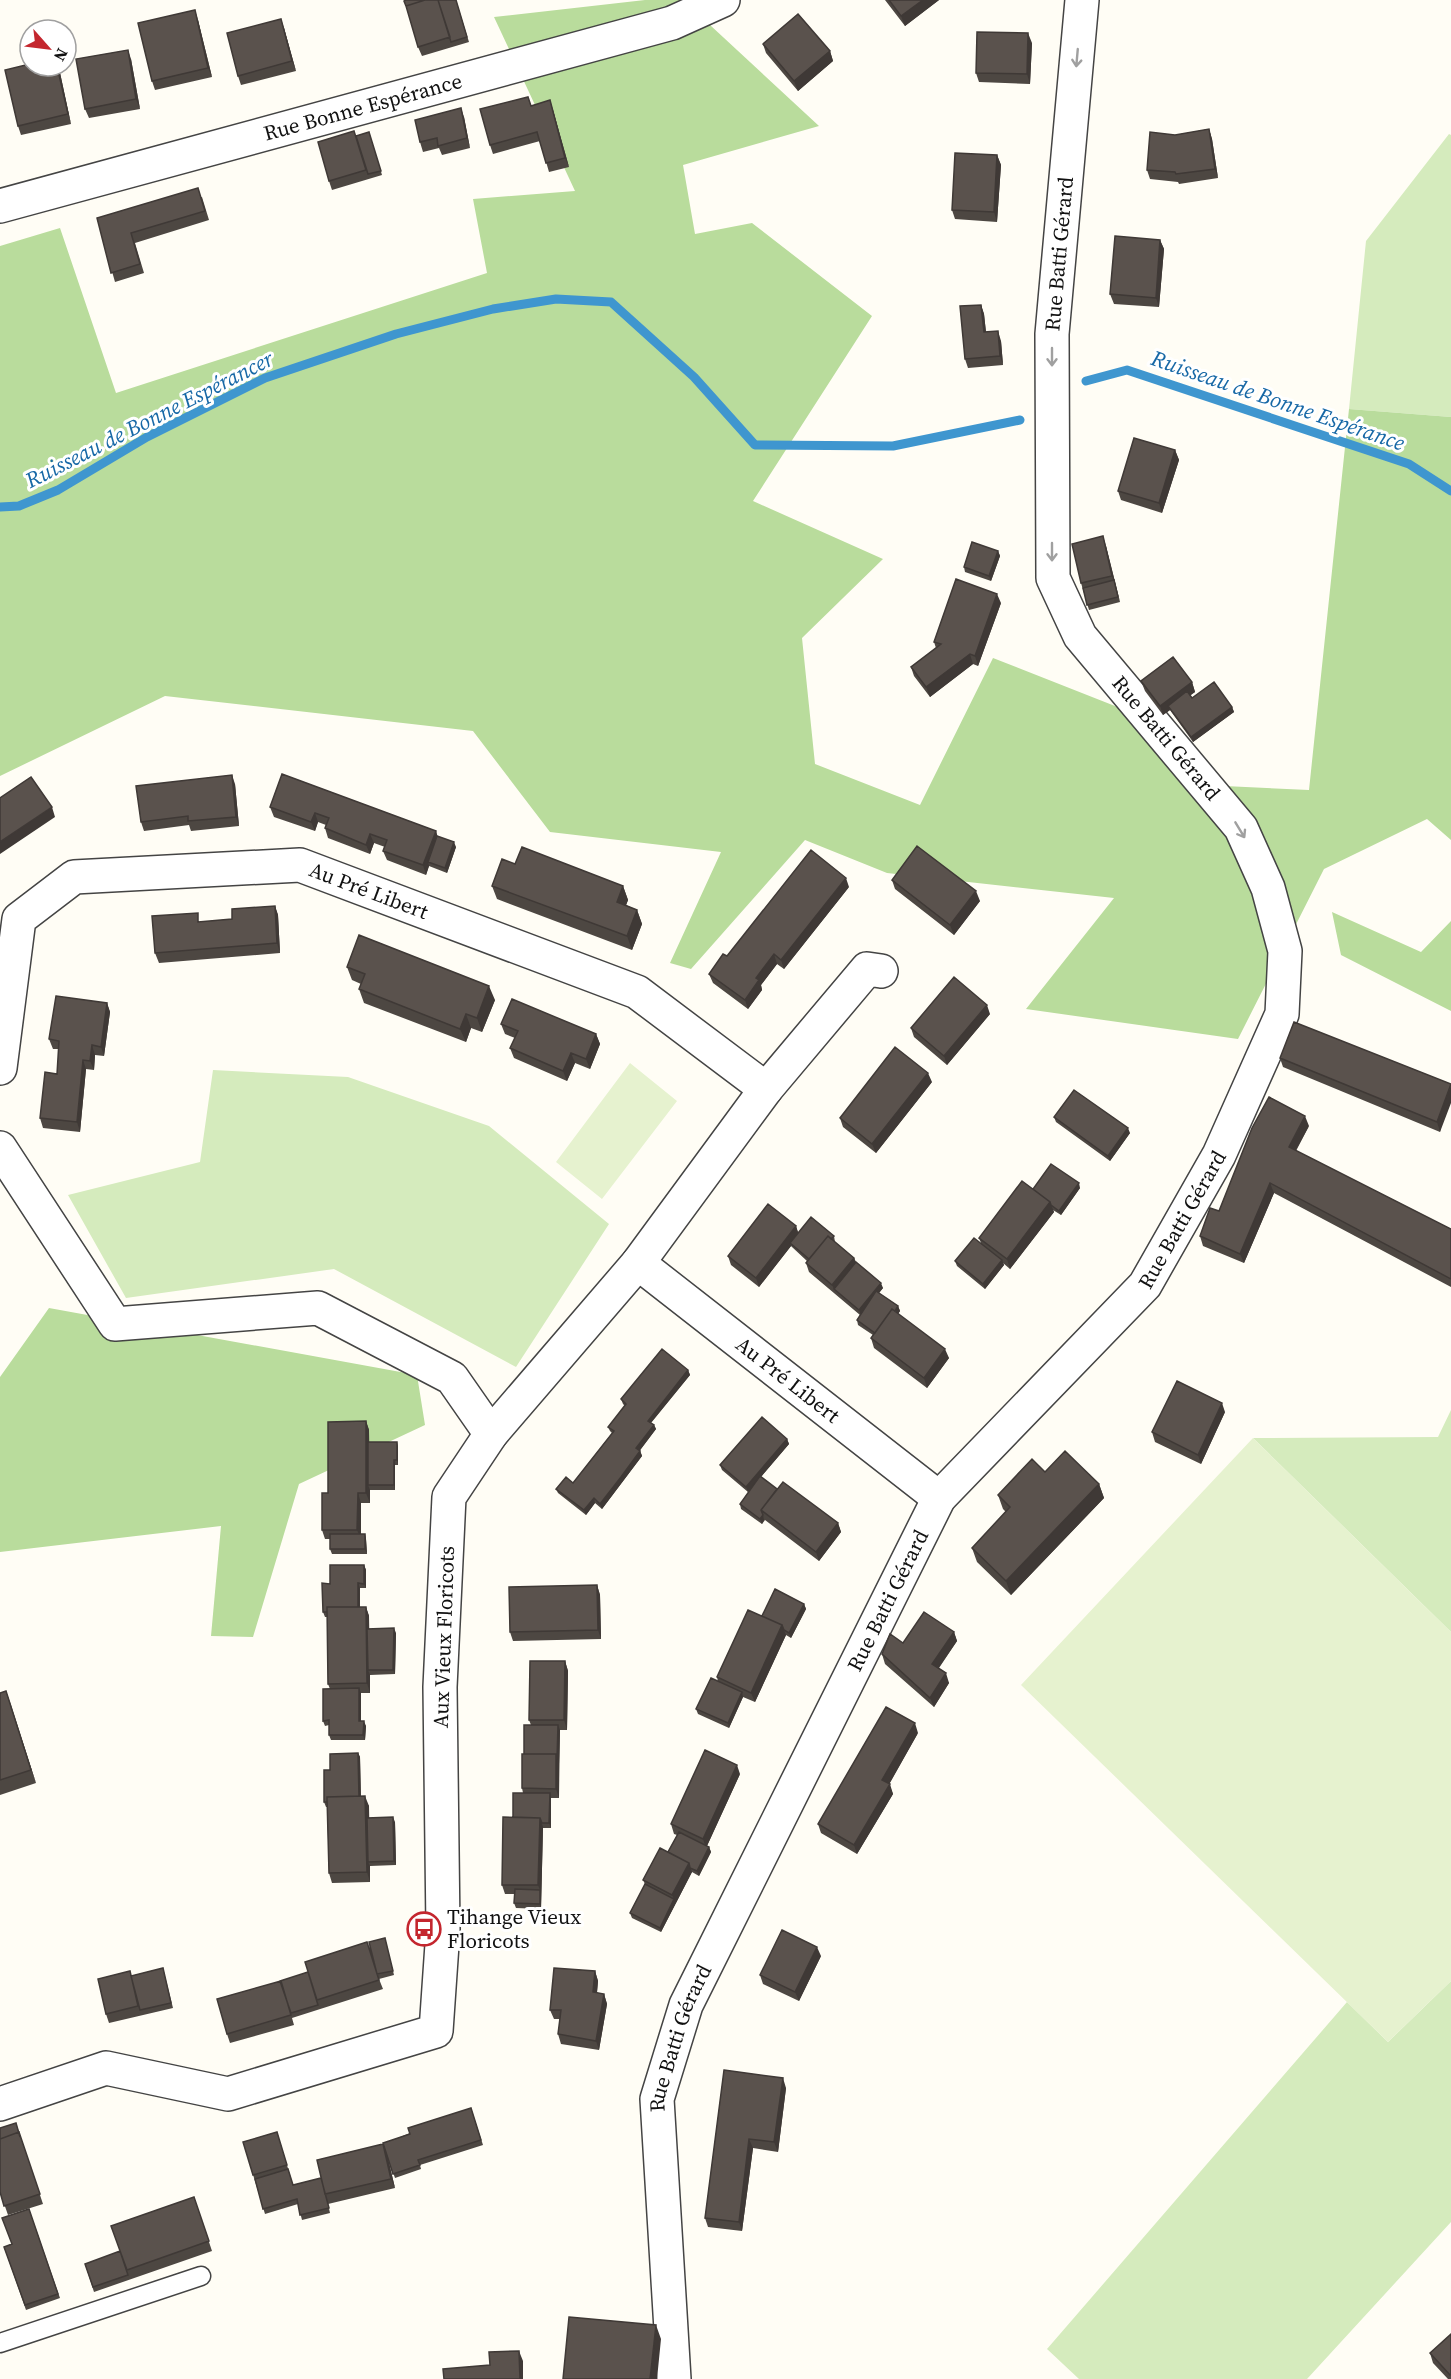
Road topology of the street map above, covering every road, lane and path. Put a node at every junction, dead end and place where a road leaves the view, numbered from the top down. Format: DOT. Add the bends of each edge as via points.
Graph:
graph roads {
  1 [pos="723,0"];
  2 [pos="1082,0"];
  3 [pos="0,206"];
  4 [pos="881,971"];
  5 [pos="0,1068"];
  6 [pos="766,1089"];
  7 [pos="0,1148"];
  8 [pos="638,1263"];
  9 [pos="491,1434"];
  10 [pos="939,1498"];
  11 [pos="0,2104"];
  12 [pos="201,2276"];
  13 [pos="0,2343"];
  14 [pos="674,2379"];
  1 -- 3 [label="street, Rue Bonne Espérance" via="672,23"];
  2 -- 10 [label="street, Rue Batti Gérard, one-way" via="1052,334 1053,578 1080,636 1241,828 1268,888 1285,951 1282,1014 1219,1155 1145,1285"];
  4 -- 6 [label="street" via="867,969"];
  5 -- 6 [label="street, Au Pré Libert" via="19,918 74,877 300,865 637,992"];
  6 -- 8 [label="street"];
  7 -- 9 [label="street" via="115,1324 318,1308 452,1378"];
  8 -- 9 [label="street"];
  8 -- 10 [label="street, Au Pré Libert"];
  9 -- 11 [label="street, Aux Vieux Floricots" via="449,1497 440,1688 443,1930 436,2031 228,2094 106,2068"];
  10 -- 14 [label="street, Rue Batti Gérard" via="686,2005 657,2099"];
  12 -- 13 [label="lane"];
}
